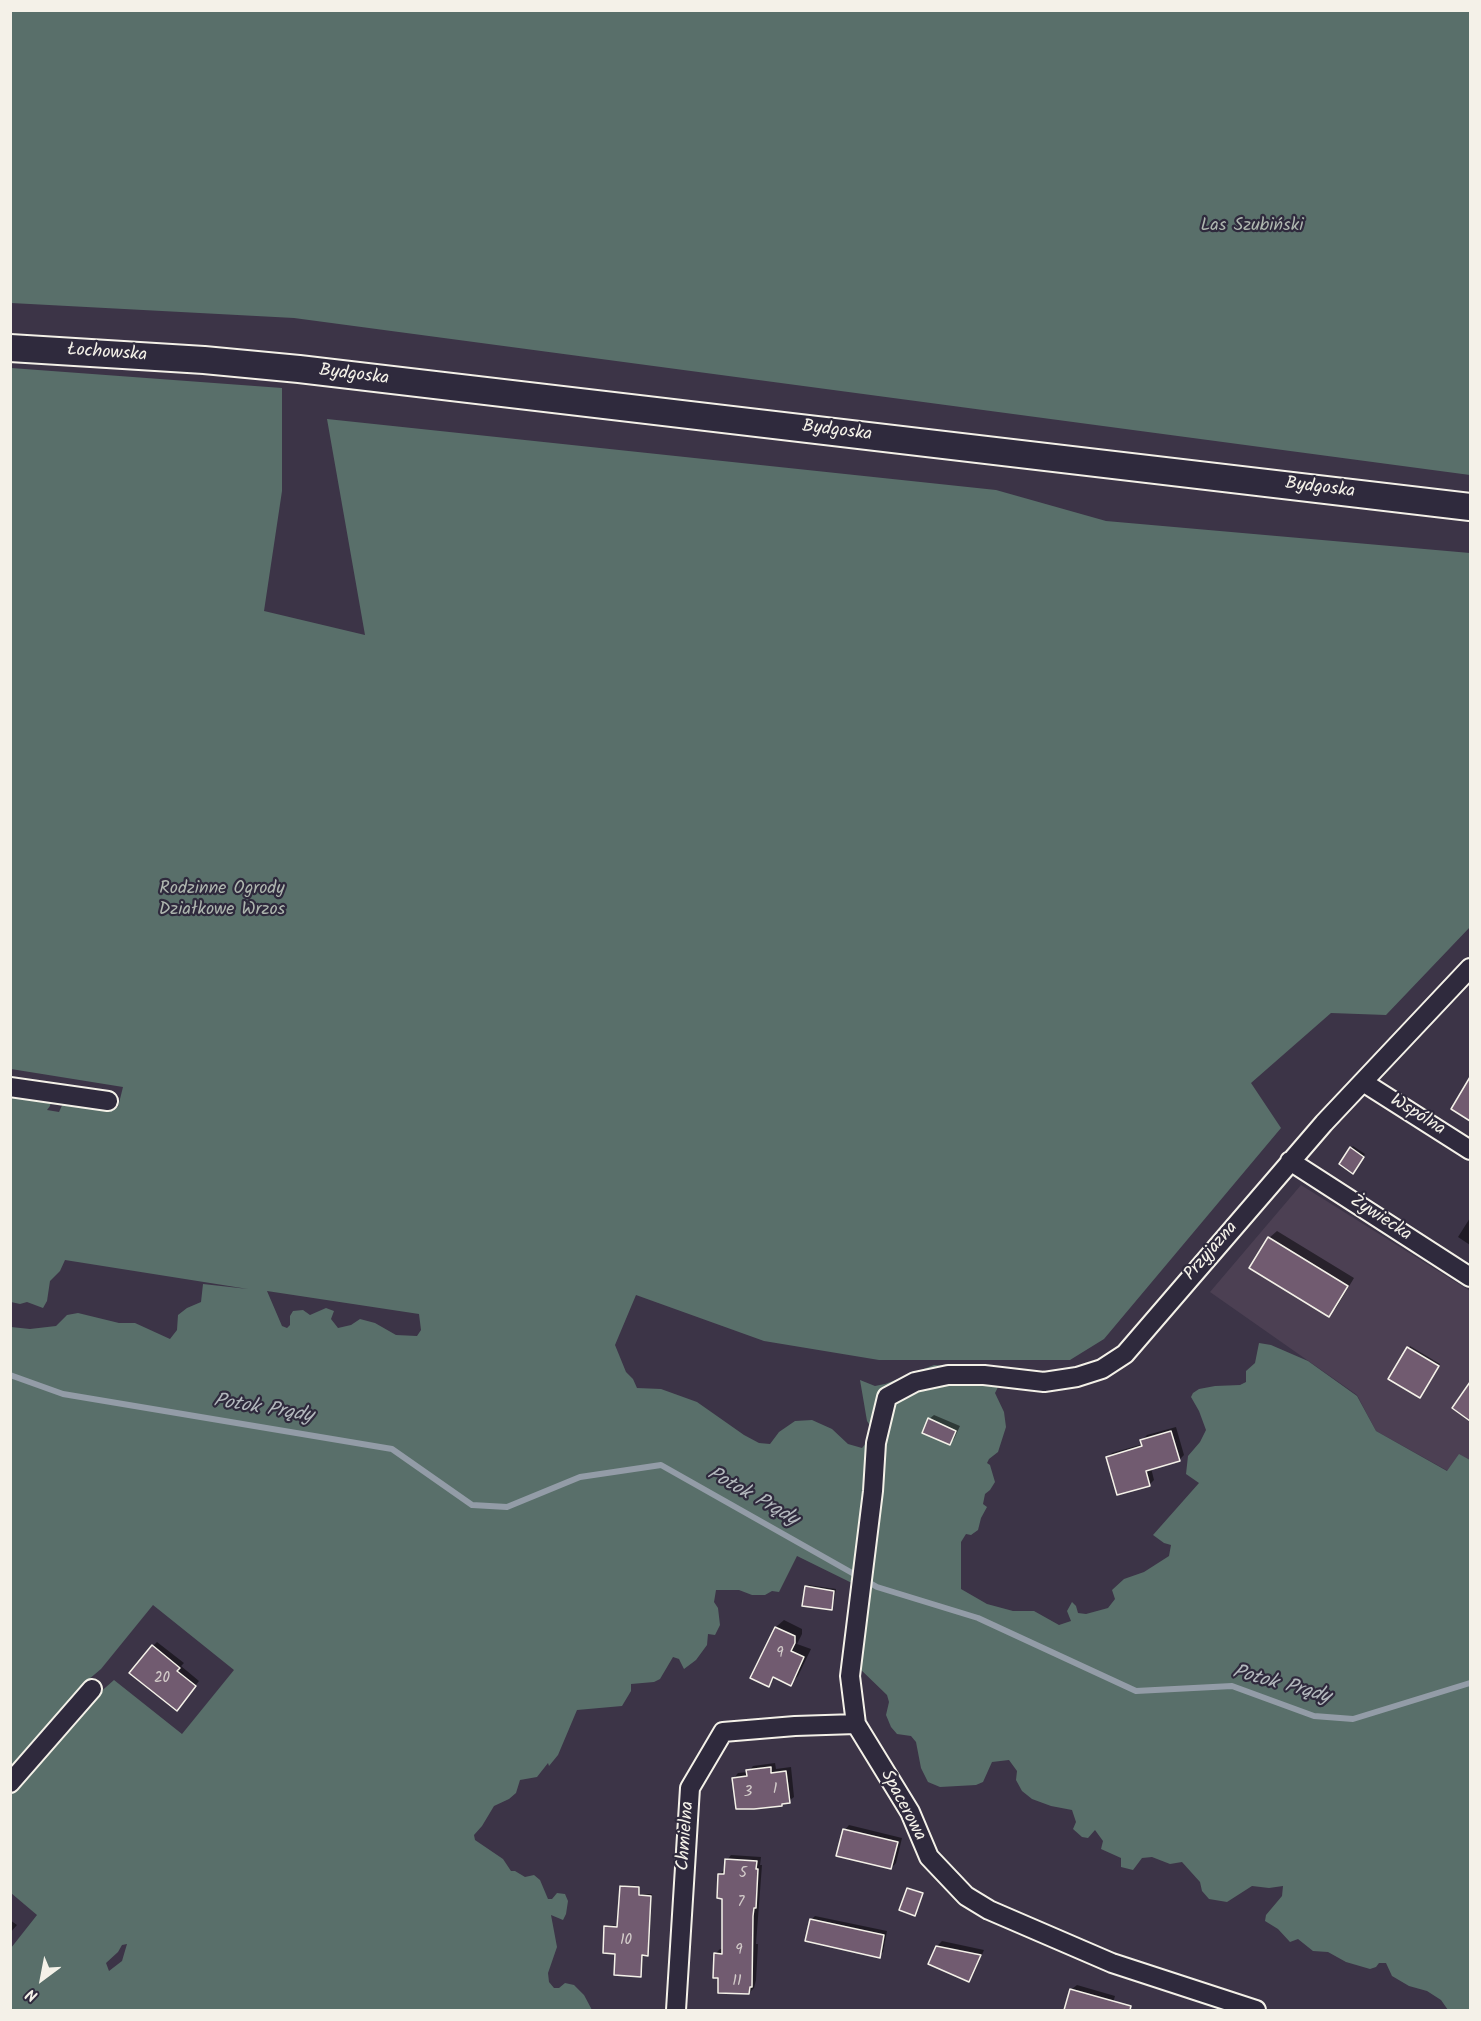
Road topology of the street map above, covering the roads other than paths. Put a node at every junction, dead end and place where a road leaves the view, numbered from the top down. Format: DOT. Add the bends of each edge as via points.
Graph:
graph roads {
  1 [pos="10,348"];
  2 [pos="204,360"];
  3 [pos="1470,507"];
  4 [pos="1470,968"];
  5 [pos="1363,1082"];
  6 [pos="10,1086"];
  7 [pos="108,1101"];
  8 [pos="1470,1150"];
  9 [pos="1290,1161"];
  10 [pos="1470,1277"];
  11 [pos="887,1397"];
  12 [pos="92,1689"];
  13 [pos="856,1724"];
  14 [pos="10,1783"];
  15 [pos="676,2010"];
  16 [pos="1256,2010"];
  1 -- 2 [label="main road, Łochowska"];
  2 -- 3 [label="main road, Bydgoska"];
  4 -- 5 [label="street, Przyjazna"];
  5 -- 8 [label="street, Wspólna"];
  5 -- 9 [label="street, Przyjazna"];
  6 -- 7 [label="street"];
  9 -- 10 [label="street, Żywiecka"];
  9 -- 11 [label="street, Przyjazna" via="1125,1354 1102,1369 1044,1382 948,1375 915,1382"];
  11 -- 13 [label="street, Spacerowa" via="876,1443 849,1676"];
  12 -- 14 [label="street"];
  13 -- 15 [label="street, Chmielna" via="723,1732 690,1788"];
  13 -- 16 [label="street, Spacerowa" via="910,1812 928,1857 966,1896 989,1910 1112,1963"];
}
